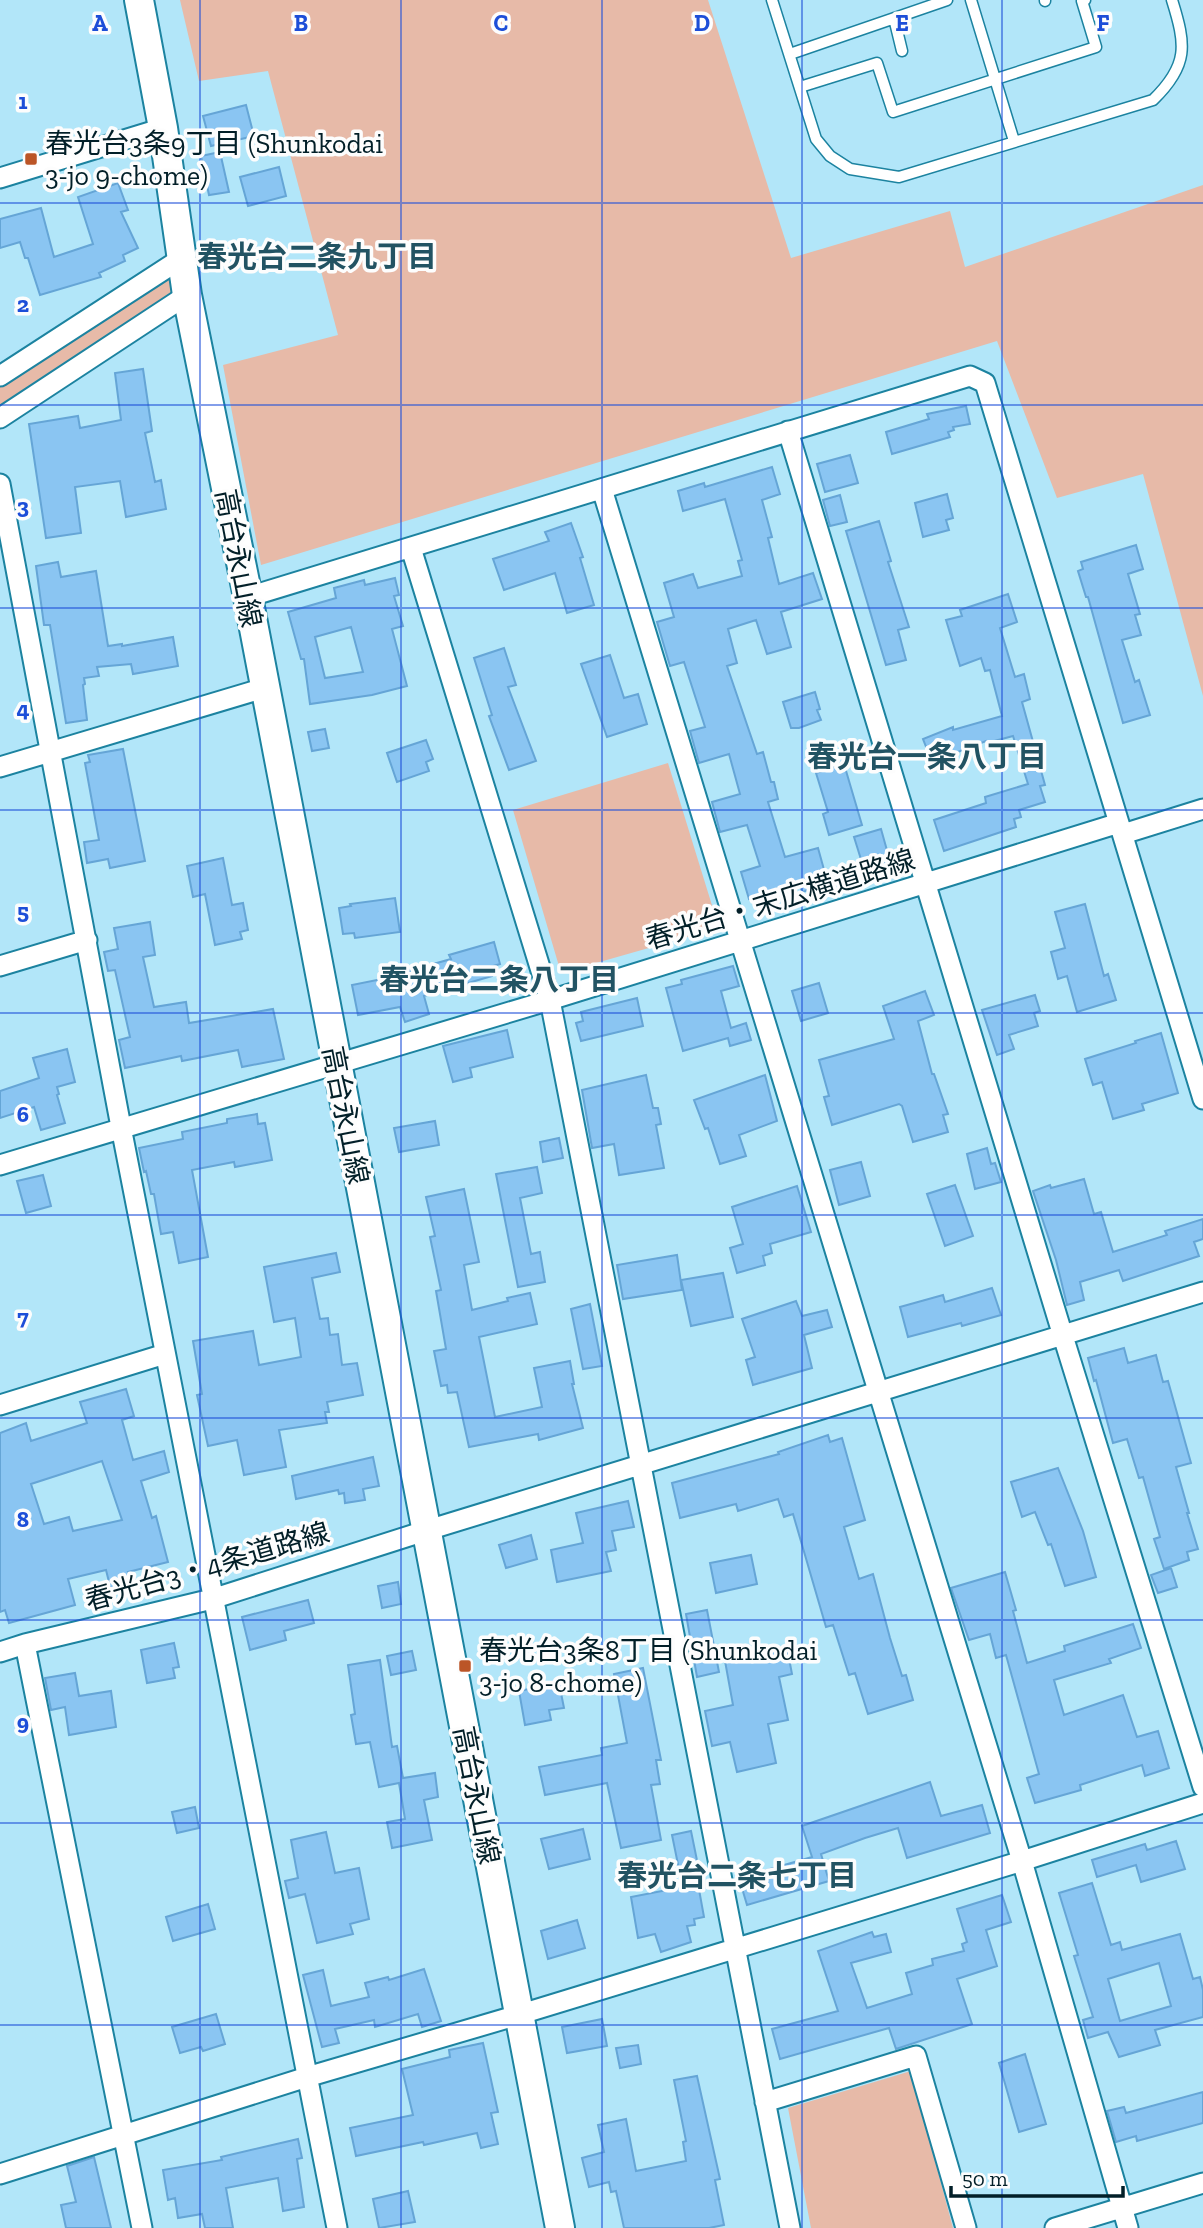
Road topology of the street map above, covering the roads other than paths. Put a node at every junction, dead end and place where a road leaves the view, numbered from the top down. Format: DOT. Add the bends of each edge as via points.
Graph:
graph roads {
  1 [pos="139,0"];
  2 [pos="773,0"];
  3 [pos="947,0"];
  4 [pos="971,0"];
  5 [pos="1085,0"];
  6 [pos="1172,0"];
  7 [pos="894,18"];
  8 [pos="902,51"];
  9 [pos="790,54"];
  10 [pos="995,79"];
  11 [pos="800,87"];
  12 [pos="163,128"];
  13 [pos="1014,141"];
  14 [pos="0,178"];
  15 [pos="182,258"];
  16 [pos="187,295"];
  17 [pos="0,376"];
  18 [pos="0,418"];
  19 [pos="788,431"];
  20 [pos="0,484"];
  21 [pos="601,489"];
  22 [pos="411,548"];
  23 [pos="248,597"];
  24 [pos="264,688"];
  25 [pos="50,751"];
  26 [pos="0,767"];
  27 [pos="1203,809"];
  28 [pos="1121,828"];
  29 [pos="927,883"];
  30 [pos="87,940"];
  31 [pos="740,940"];
  32 [pos="0,966"];
  33 [pos="550,999"];
  34 [pos="335,1063"];
  35 [pos="1203,1099"];
  36 [pos="121,1127"];
  37 [pos="0,1165"];
  38 [pos="1203,1292"];
  39 [pos="1063,1336"];
  40 [pos="165,1354"];
  41 [pos="877,1392"];
  42 [pos="0,1405"];
  43 [pos="642,1465"];
  44 [pos="428,1530"];
  45 [pos="212,1599"];
  46 [pos="25,1644"];
  47 [pos="0,1652"];
  48 [pos="1203,1787"];
  49 [pos="1203,1803"];
  50 [pos="1022,1861"];
  51 [pos="734,1947"];
  52 [pos="518,2015"];
  53 [pos="307,2077"];
  54 [pos="765,2102"];
  55 [pos="125,2136"];
  56 [pos="0,2174"];
  57 [pos="1203,2183"];
  58 [pos="1122,2207"];
  59 [pos="142,2228"];
  60 [pos="337,2228"];
  61 [pos="560,2228"];
  62 [pos="790,2228"];
  63 [pos="966,2228"];
  64 [pos="1055,2228"];
  65 [pos="1128,2228"];
  1 -- 12 [label="street, 高台永山線"];
  2 -- 9 [label="lane"];
  3 -- 7 [label="lane"];
  4 -- 10 [label="lane"];
  5 -- 10 [label="lane" via="1096,47"];
  6 -- 13 [label="lane" via="1183,35 1180,63 1170,84 1153,100"];
  7 -- 8 [label="lane"];
  7 -- 9 [label="lane"];
  9 -- 11 [label="lane"];
  10 -- 11 [label="lane" via="893,112 877,63"];
  10 -- 13 [label="lane"];
  11 -- 13 [label="lane" via="816,139 850,169 899,177"];
  12 -- 14 [label="street"];
  12 -- 15 [label="street, 高台永山線"];
  15 -- 16 [label="street, 高台永山線"];
  15 -- 17 [label="street"];
  16 -- 18 [label="street"];
  16 -- 23 [label="street, 高台永山線"];
  19 -- 21 [label="street"];
  19 -- 28 [label="street" via="970,376 985,383"];
  19 -- 29 [label="street"];
  20 -- 25 [label="street"];
  21 -- 22 [label="street"];
  21 -- 31 [label="street"];
  22 -- 23 [label="street"];
  22 -- 33 [label="street"];
  23 -- 24 [label="street, 高台永山線"];
  24 -- 25 [label="street"];
  24 -- 34 [label="street, 高台永山線"];
  25 -- 26 [label="street"];
  25 -- 30 [label="street"];
  27 -- 28 [label="street, 春光台・末広横道路線"];
  28 -- 29 [label="street, 春光台・末広横道路線"];
  28 -- 35 [label="street"];
  29 -- 31 [label="street, 春光台・末広横道路線"];
  29 -- 39 [label="street"];
  30 -- 32 [label="street"];
  30 -- 36 [label="street"];
  31 -- 33 [label="street, 春光台・末広横道路線"];
  31 -- 41 [label="street"];
  33 -- 34 [label="street, 春光台・末広横道路線"];
  33 -- 43 [label="street"];
  34 -- 36 [label="street, 春光台・末広横道路線"];
  34 -- 44 [label="street, 高台永山線"];
  36 -- 37 [label="street, 春光台・末広横道路線"];
  36 -- 40 [label="street"];
  38 -- 39 [label="street, 春光台3・4条道路線"];
  39 -- 41 [label="street, 春光台3・4条道路線"];
  39 -- 48 [label="street"];
  40 -- 42 [label="street"];
  40 -- 45 [label="street"];
  41 -- 43 [label="street, 春光台3・4条道路線"];
  41 -- 50 [label="street"];
  43 -- 44 [label="street, 春光台3・4条道路線"];
  43 -- 51 [label="street"];
  44 -- 45 [label="street, 春光台3・4条道路線"];
  44 -- 52 [label="street, 高台永山線"];
  45 -- 46 [label="street, 春光台3・4条道路線"];
  45 -- 53 [label="street"];
  46 -- 47 [label="street, 春光台3・4条道路線"];
  46 -- 55 [label="street"];
  49 -- 50 [label="street"];
  50 -- 51 [label="street"];
  50 -- 58 [label="street"];
  51 -- 52 [label="street"];
  51 -- 54 [label="street"];
  52 -- 53 [label="street"];
  52 -- 61 [label="street, 高台永山線"];
  53 -- 55 [label="street"];
  53 -- 60 [label="street"];
  54 -- 62 [label="street"];
  54 -- 63 [label="street" via="916,2056"];
  55 -- 56 [label="street"];
  55 -- 59 [label="street"];
  57 -- 58 [label="street"];
  58 -- 64 [label="street"];
  58 -- 65 [label="street"];
}
